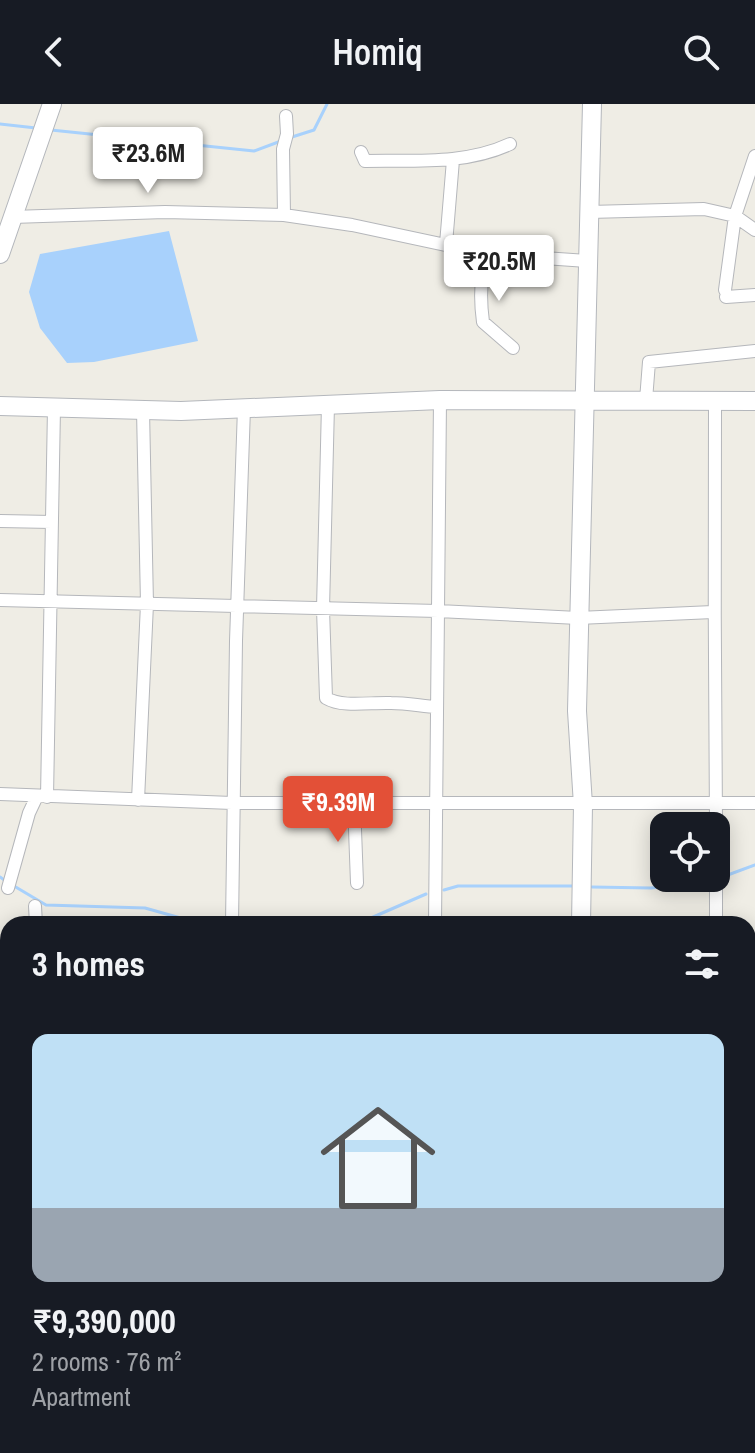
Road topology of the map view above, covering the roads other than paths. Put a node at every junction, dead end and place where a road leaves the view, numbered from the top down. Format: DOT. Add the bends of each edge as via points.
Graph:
graph roads {
  1 [pos="592,104"];
  2 [pos="286,116"];
  3 [pos="47,120"];
  4 [pos="510,144"];
  5 [pos="361,152"];
  6 [pos="755,156"];
  7 [pos="453,160"];
  8 [pos="589,212"];
  9 [pos="284,215"];
  10 [pos="735,216"];
  11 [pos="6,227"];
  12 [pos="755,230"];
  13 [pos="446,244"];
  14 [pos="0,254"];
  15 [pos="488,254"];
  16 [pos="587,261"];
  17 [pos="755,295"];
  18 [pos="513,348"];
  19 [pos="755,351"];
  20 [pos="584,399"];
  21 [pos="440,400"];
  22 [pos="646,400"];
  23 [pos="755,401"];
  24 [pos="715,402"];
  25 [pos="328,405"];
  26 [pos="0,406"];
  27 [pos="54,408"];
  28 [pos="244,408"];
  29 [pos="143,410"];
  30 [pos="0,521"];
  31 [pos="52,522"];
  32 [pos="0,600"];
  33 [pos="51,602"];
  34 [pos="147,604"];
  35 [pos="237,608"];
  36 [pos="323,609"];
  37 [pos="438,611"];
  38 [pos="713,612"];
  39 [pos="578,618"];
  40 [pos="437,707"];
  41 [pos="0,794"];
  42 [pos="42,797"];
  43 [pos="138,800"];
  44 [pos="436,802"];
  45 [pos="232,803"];
  46 [pos="354,803"];
  47 [pos="716,803"];
  48 [pos="755,803"];
  49 [pos="583,805"];
  50 [pos="716,812"];
  51 [pos="357,883"];
  52 [pos="8,888"];
  53 [pos="716,892"];
  54 [pos="35,906"];
  55 [pos="36,916"];
  56 [pos="232,916"];
  57 [pos="435,916"];
  58 [pos="581,916"];
  59 [pos="716,916"];
  1 -- 8 [label="street"];
  2 -- 9 [label="street"];
  3 -- 11 [label="street"];
  4 -- 7 [label="street"];
  5 -- 7 [label="street" via="365,161"];
  6 -- 10 [label="street"];
  7 -- 13 [label="street"];
  8 -- 10 [label="street" via="684,208"];
  8 -- 16 [label="street"];
  9 -- 11 [label="street" via="165,212"];
  9 -- 13 [label="street"];
  10 -- 12 [label="street"];
  10 -- 17 [label="street" via="726,293"];
  11 -- 14 [label="street"];
  13 -- 15 [label="street"];
  15 -- 16 [label="street"];
  15 -- 18 [label="street" via="483,322"];
  16 -- 20 [label="street"];
  19 -- 22 [label="street" via="649,362"];
  20 -- 21 [label="street"];
  20 -- 22 [label="street"];
  20 -- 39 [label="street"];
  21 -- 25 [label="street"];
  21 -- 37 [label="street"];
  22 -- 24 [label="street"];
  23 -- 24 [label="street"];
  24 -- 38 [label="street"];
  25 -- 28 [label="street"];
  25 -- 36 [label="street"];
  26 -- 27 [label="street"];
  27 -- 29 [label="street"];
  27 -- 31 [label="street"];
  28 -- 29 [label="street"];
  28 -- 35 [label="street"];
  29 -- 34 [label="street"];
  30 -- 31 [label="street"];
  31 -- 33 [label="street"];
  32 -- 33 [label="street"];
  33 -- 34 [label="street"];
  33 -- 42 [label="street"];
  34 -- 35 [label="street"];
  34 -- 43 [label="street"];
  35 -- 36 [label="street"];
  35 -- 45 [label="street"];
  36 -- 37 [label="street"];
  36 -- 40 [label="street" via="329,701"];
  37 -- 39 [label="street"];
  37 -- 40 [label="street"];
  38 -- 39 [label="street"];
  38 -- 47 [label="street"];
  39 -- 49 [label="street"];
  40 -- 44 [label="street"];
  41 -- 42 [label="street"];
  42 -- 43 [label="street"];
  42 -- 52 [label="street" via="29,813"];
  43 -- 45 [label="street"];
  44 -- 46 [label="street"];
  44 -- 49 [label="street"];
  44 -- 57 [label="street"];
  45 -- 46 [label="street"];
  45 -- 56 [label="street"];
  46 -- 51 [label="street"];
  47 -- 48 [label="street"];
  47 -- 49 [label="street"];
  47 -- 50 [label="street"];
  49 -- 58 [label="street"];
  53 -- 59 [label="street"];
  54 -- 55 [label="street"];
}
